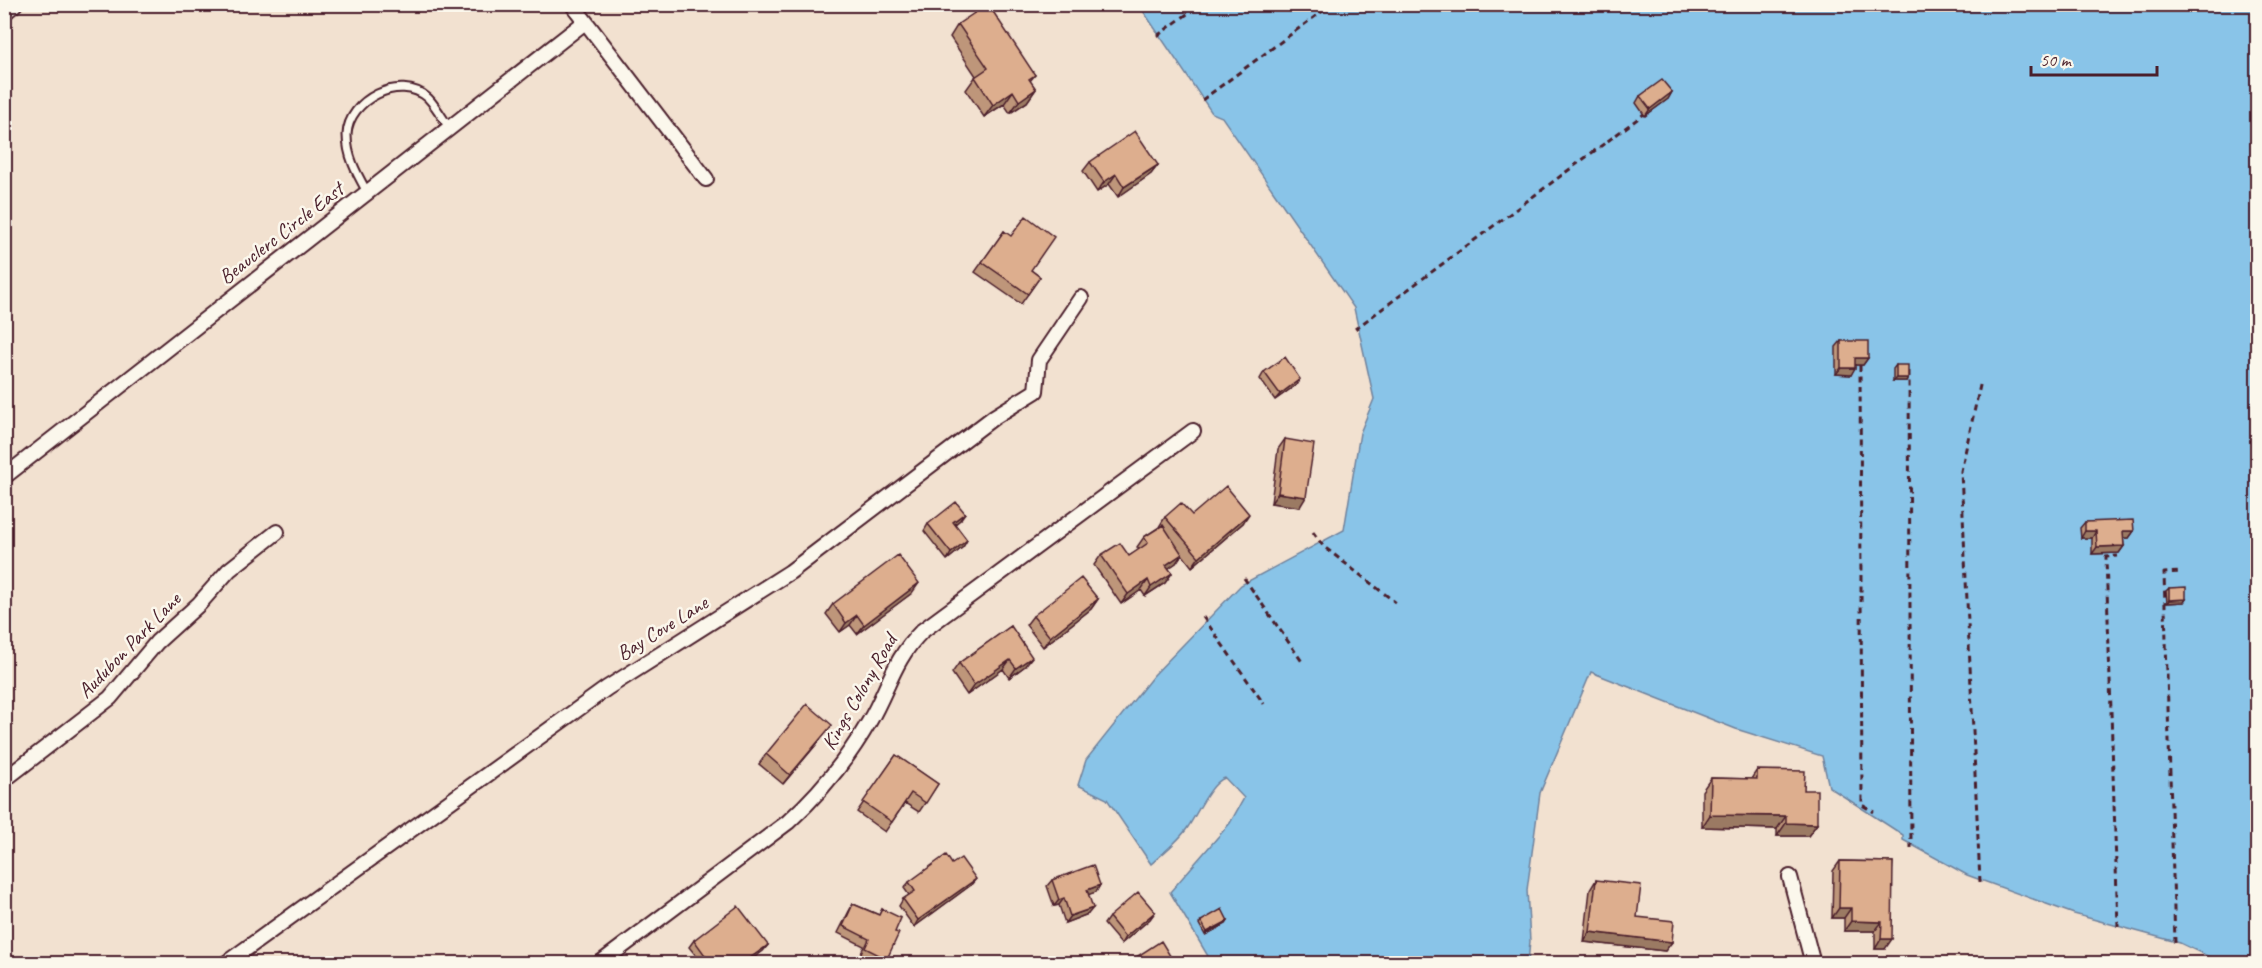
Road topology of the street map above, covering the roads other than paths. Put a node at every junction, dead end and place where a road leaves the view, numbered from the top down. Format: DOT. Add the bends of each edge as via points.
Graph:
graph roads {
  1 [pos="15,4"];
  2 [pos="572,4"];
  3 [pos="4,13"];
  4 [pos="585,22"];
  5 [pos="450,129"];
  6 [pos="706,179"];
  7 [pos="367,192"];
  8 [pos="1081,298"];
  9 [pos="1193,431"];
  10 [pos="4,477"];
  11 [pos="277,532"];
  12 [pos="4,780"];
  13 [pos="1790,877"];
  14 [pos="225,963"];
  15 [pos="599,963"];
  16 [pos="1813,963"];
  1 -- 3 [label="street"];
  2 -- 4 [label="street"];
  4 -- 5 [label="street, Beauclerc Circle East"];
  4 -- 6 [label="street"];
  5 -- 7 [label="street, Beauclerc Circle East"];
  5 -- 7 [label="lane" via="427,97 411,90 396,88 361,105 347,133 348,153"];
  7 -- 10 [label="street, Beauclerc Circle East"];
  8 -- 14 [label="street, Bay Cove Lane" via="1039,360 1036,391 994,417 790,572 607,688"];
  9 -- 15 [label="street, Kings Colony Road" via="922,631 902,654 870,721 844,762 808,804"];
  11 -- 12 [label="street, Audubon Park Lane" via="229,570 157,642 110,698"];
  13 -- 16 [label="street"];
}
